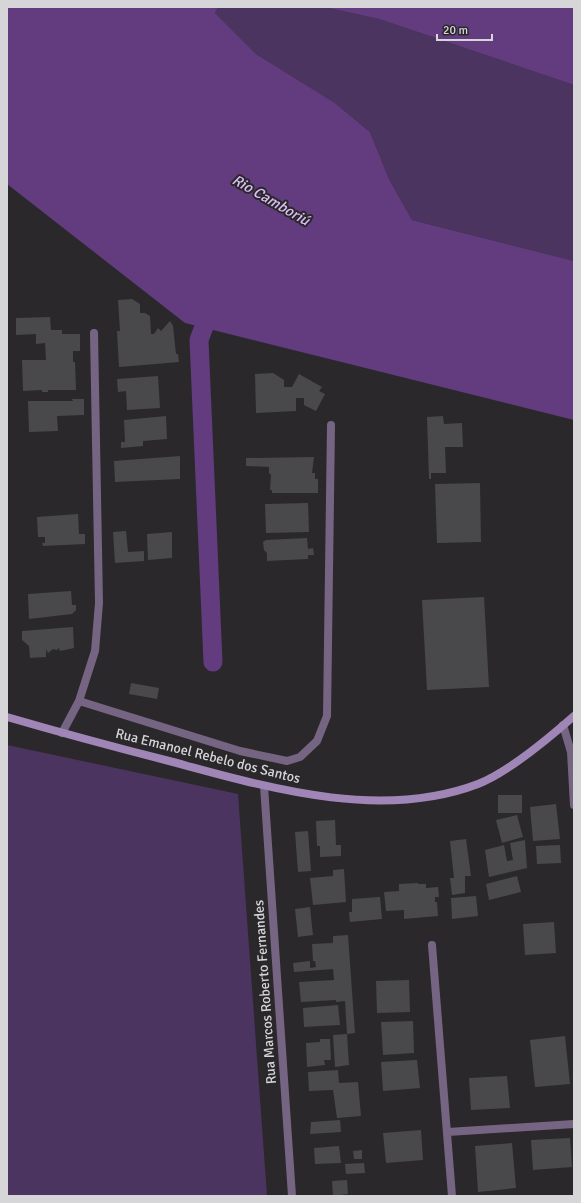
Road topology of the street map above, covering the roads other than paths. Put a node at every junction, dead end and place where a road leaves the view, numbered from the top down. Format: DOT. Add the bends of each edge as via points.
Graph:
graph roads {
  1 [pos="94,333"];
  2 [pos="331,425"];
  3 [pos="79,701"];
  4 [pos="574,716"];
  5 [pos="7,718"];
  6 [pos="563,725"];
  7 [pos="62,733"];
  8 [pos="264,786"];
  9 [pos="574,805"];
  10 [pos="432,945"];
  11 [pos="574,1124"];
  12 [pos="448,1132"];
  13 [pos="292,1196"];
  14 [pos="452,1196"];
  1 -- 3 [label="street" via="99,603 95,651"];
  2 -- 3 [label="street" via="327,716 317,741 300,757 287,761 240,751"];
  3 -- 7 [label="street"];
  4 -- 6 [label="main road, Rua Emanoel Rebelo dos Santos"];
  5 -- 7 [label="main road, Rua Emanoel Rebelo dos Santos"];
  6 -- 8 [label="main road, Rua Emanoel Rebelo dos Santos" via="506,768 480,783 451,793 409,798 346,798"];
  6 -- 9 [label="street" via="570,752"];
  7 -- 8 [label="main road, Rua Emanoel Rebelo dos Santos"];
  8 -- 13 [label="street, Rua Marcos Roberto Fernandes"];
  10 -- 12 [label="street"];
  11 -- 12 [label="street"];
  12 -- 14 [label="street"];
}
